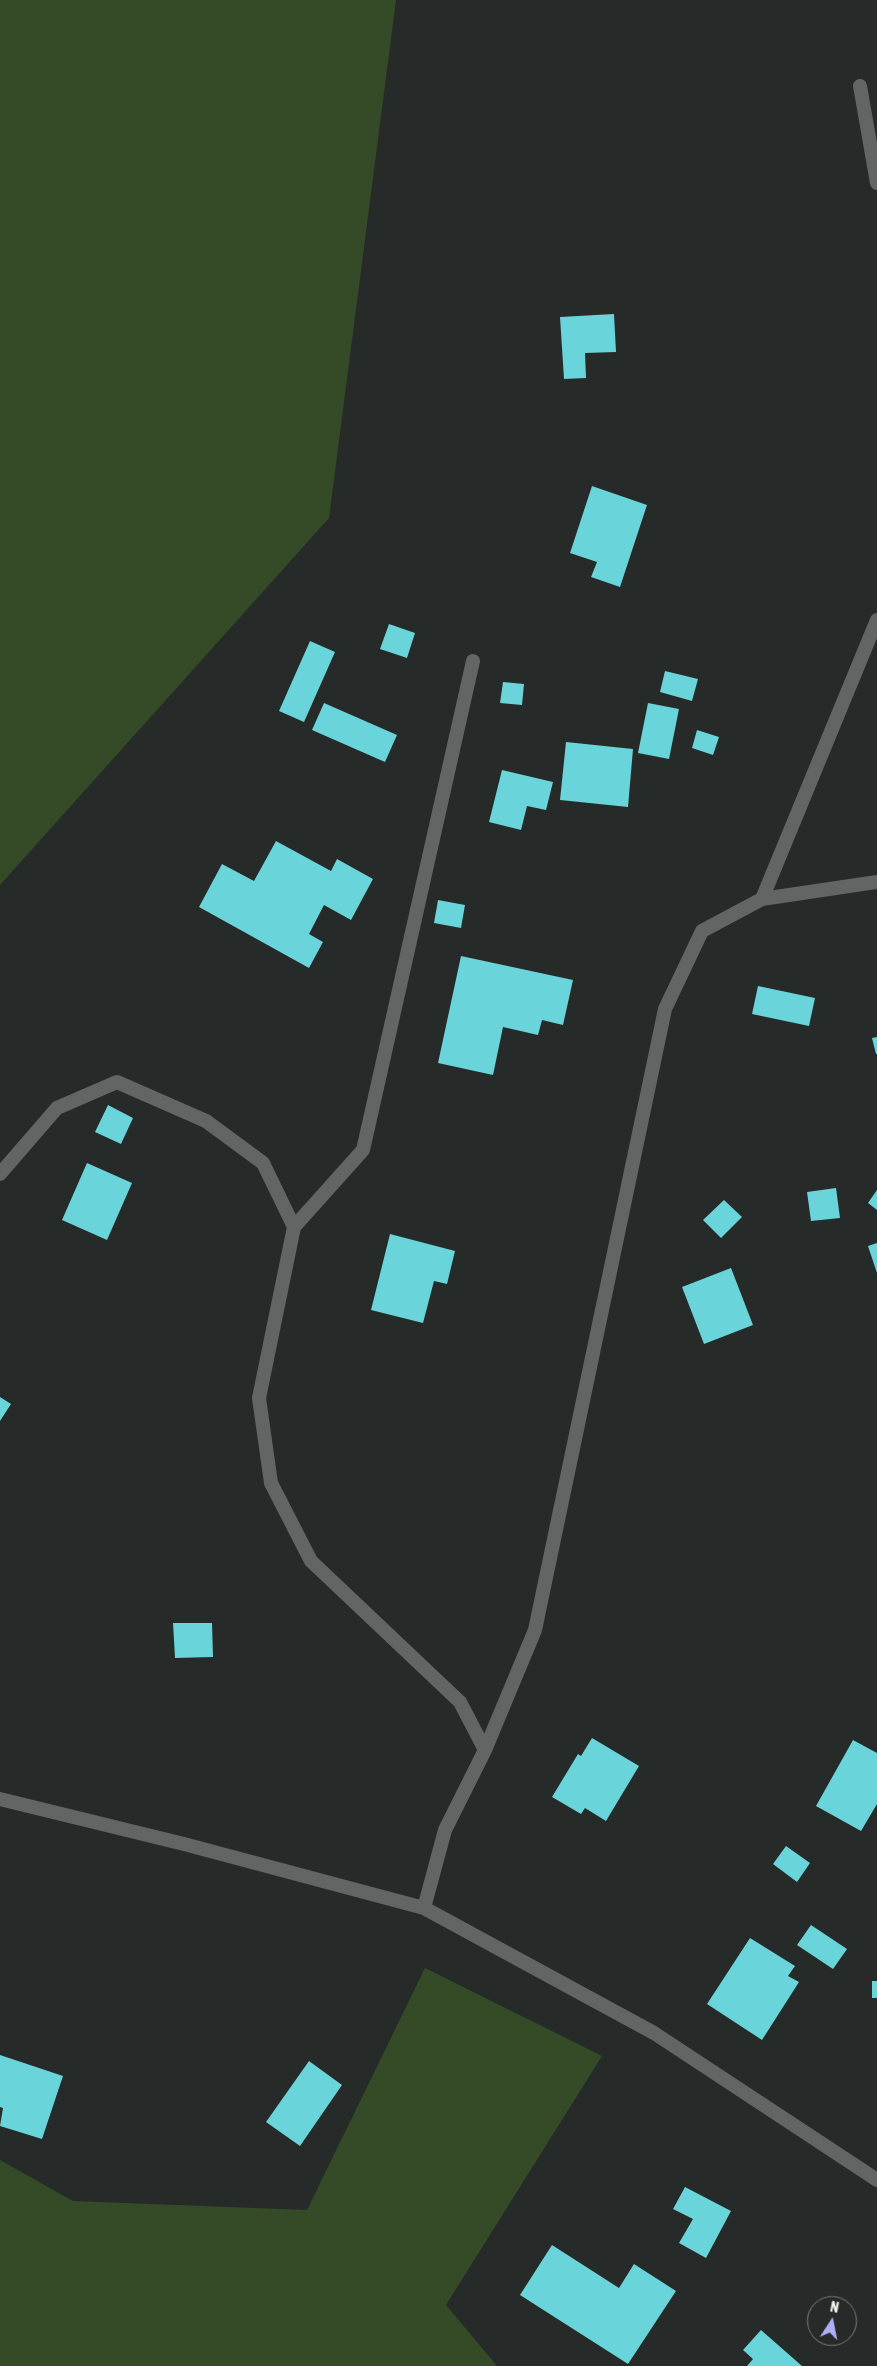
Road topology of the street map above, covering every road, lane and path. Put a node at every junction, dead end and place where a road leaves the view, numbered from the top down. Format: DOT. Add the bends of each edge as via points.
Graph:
graph roads {
  1 [pos="860,86"];
  2 [pos="877,183"];
  3 [pos="877,620"];
  4 [pos="473,661"];
  5 [pos="877,882"];
  6 [pos="762,899"];
  7 [pos="0,1174"];
  8 [pos="294,1227"];
  9 [pos="485,1750"];
  10 [pos="0,1799"];
  11 [pos="424,1908"];
  12 [pos="877,2180"];
  1 -- 2 [label="street"];
  3 -- 6 [label="street"];
  4 -- 8 [label="street" via="363,1150"];
  5 -- 6 [label="street"];
  6 -- 9 [label="street" via="702,932 665,1010 535,1630"];
  7 -- 8 [label="street" via="57,1108 117,1082 206,1121 263,1163"];
  8 -- 9 [label="street" via="259,1398 271,1482 311,1561 460,1702"];
  9 -- 11 [label="street" via="445,1830"];
  10 -- 11 [label="street"];
  11 -- 12 [label="street" via="654,2033"];
}
